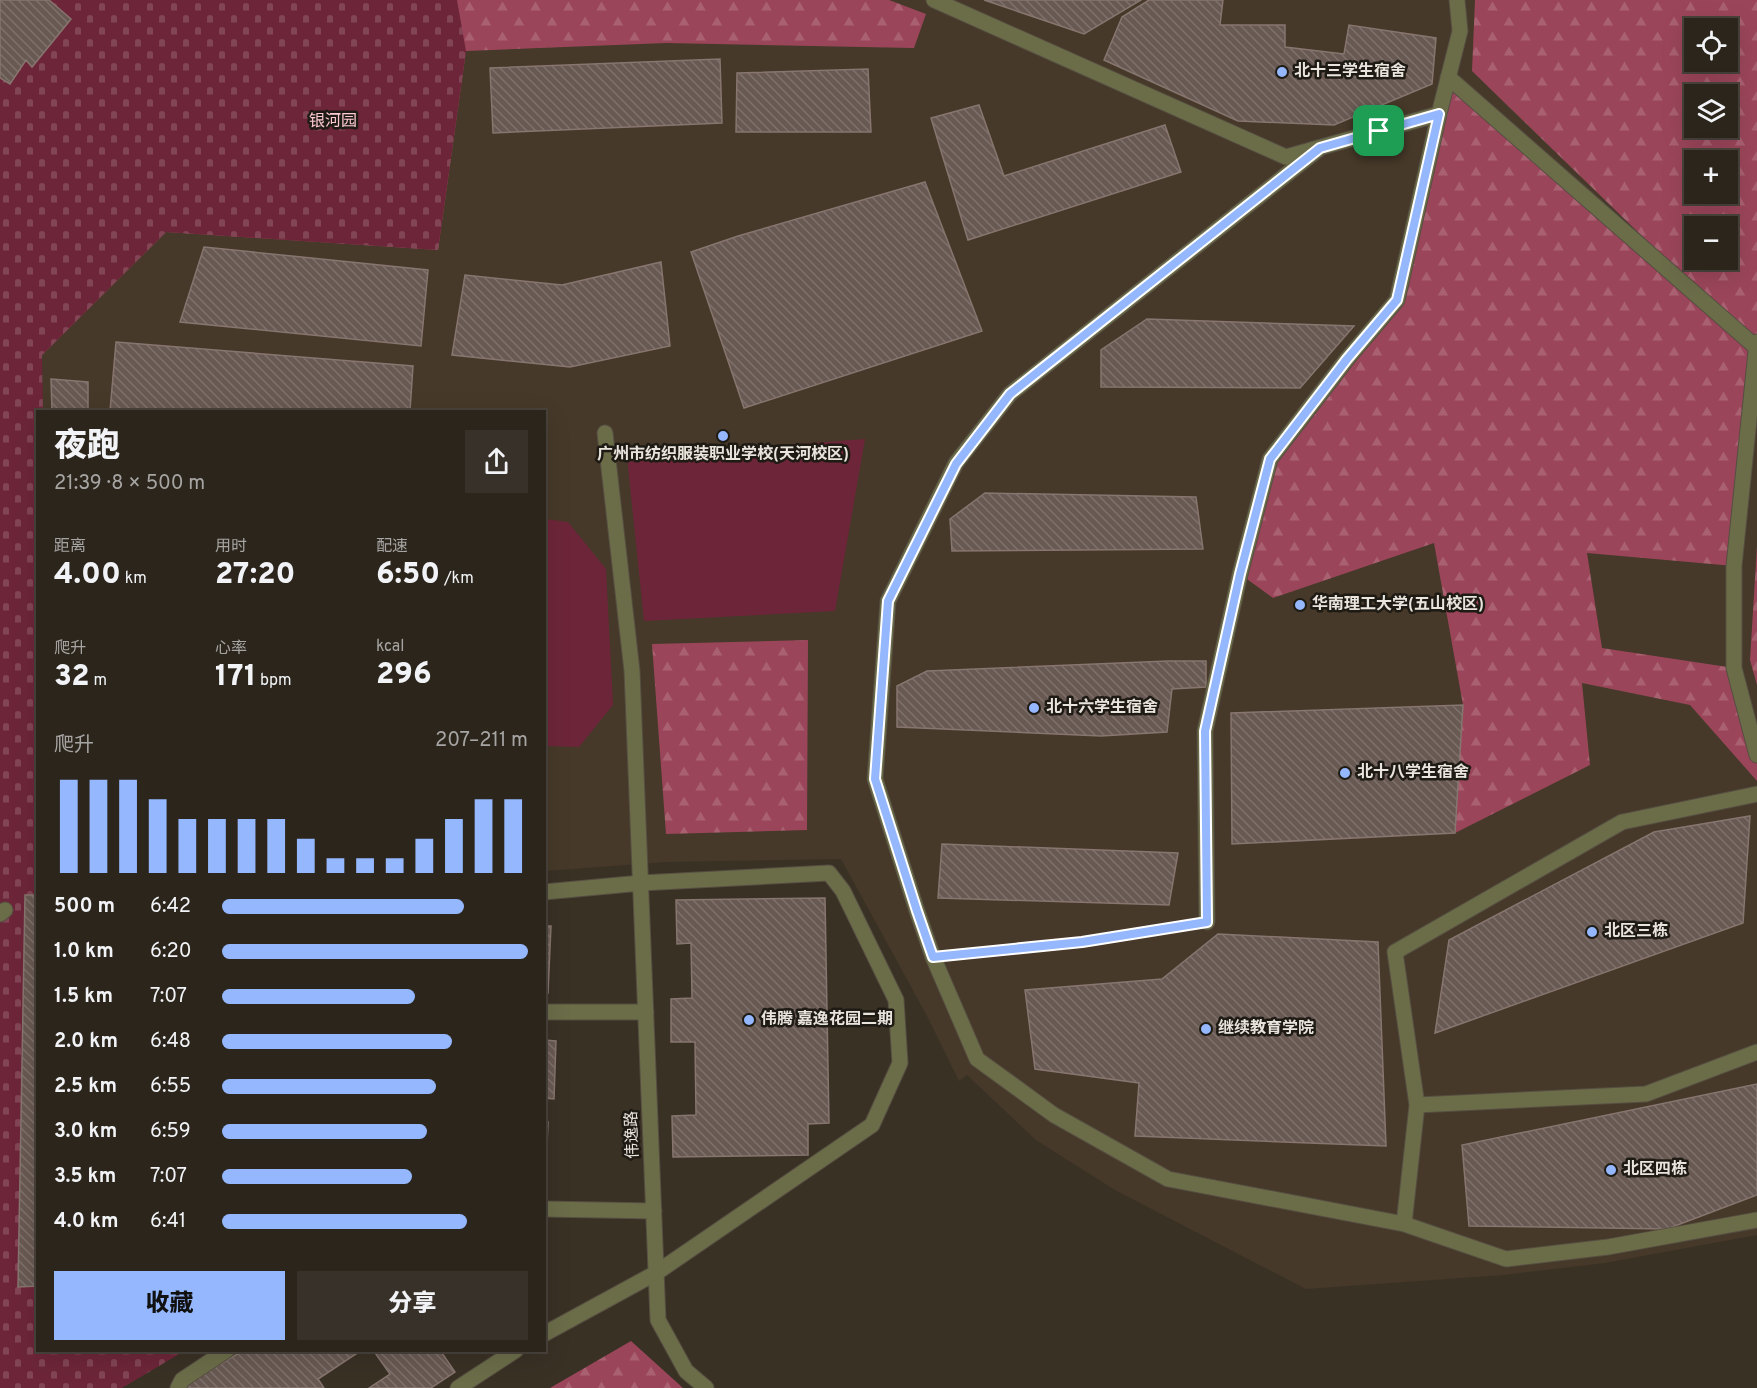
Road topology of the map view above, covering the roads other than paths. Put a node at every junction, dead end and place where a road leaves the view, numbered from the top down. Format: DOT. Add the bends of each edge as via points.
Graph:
graph roads {
  1 [pos="934,0"];
  2 [pos="1457,0"];
  3 [pos="1448,77"];
  4 [pos="1439,114"];
  5 [pos="1320,148"];
  6 [pos="1756,345"];
  7 [pos="604,433"];
  8 [pos="1757,755"];
  9 [pos="1757,794"];
  10 [pos="641,883"];
  11 [pos="546,892"];
  12 [pos="1207,922"];
  13 [pos="546,1012"];
  14 [pos="646,1012"];
  15 [pos="1757,1052"];
  16 [pos="1417,1105"];
  17 [pos="546,1209"];
  18 [pos="654,1211"];
  19 [pos="1757,1220"];
  20 [pos="1404,1224"];
  21 [pos="657,1273"];
  22 [pos="546,1333"];
  23 [pos="224,1352"];
  24 [pos="513,1352"];
  25 [pos="178,1388"];
  26 [pos="458,1388"];
  27 [pos="706,1388"];
  1 -- 5 [label="street" via="1286,157"];
  2 -- 3 [label="street" via="1460,31"];
  3 -- 4 [label="street"];
  3 -- 6 [label="street"];
  4 -- 5 [label="street"];
  4 -- 12 [label="street" via="1397,300 1270,459 1205,731"];
  5 -- 20 [label="street" via="1010,394 956,464 888,601 875,779 933,957 976,1059 1054,1115 1168,1179"];
  6 -- 8 [label="street" via="1734,566 1734,668"];
  7 -- 10 [label="street, 伟逸路" via="632,671"];
  9 -- 16 [label="street" via="1622,822 1395,952"];
  10 -- 11 [label="street"];
  10 -- 14 [label="street, 伟逸路"];
  10 -- 21 [label="street" via="829,873 843,891 896,1000 900,1063 872,1125"];
  13 -- 14 [label="street"];
  14 -- 18 [label="street, 伟逸路"];
  15 -- 16 [label="street" via="1646,1094"];
  16 -- 20 [label="street"];
  17 -- 18 [label="street"];
  18 -- 21 [label="street, 伟逸路"];
  19 -- 20 [label="street" via="1608,1247 1506,1259"];
  21 -- 22 [label="street"];
  21 -- 27 [label="street, 伟逸路" via="658,1320 686,1371"];
  23 -- 25 [label="street" via="183,1380"];
  24 -- 26 [label="street"];
}
